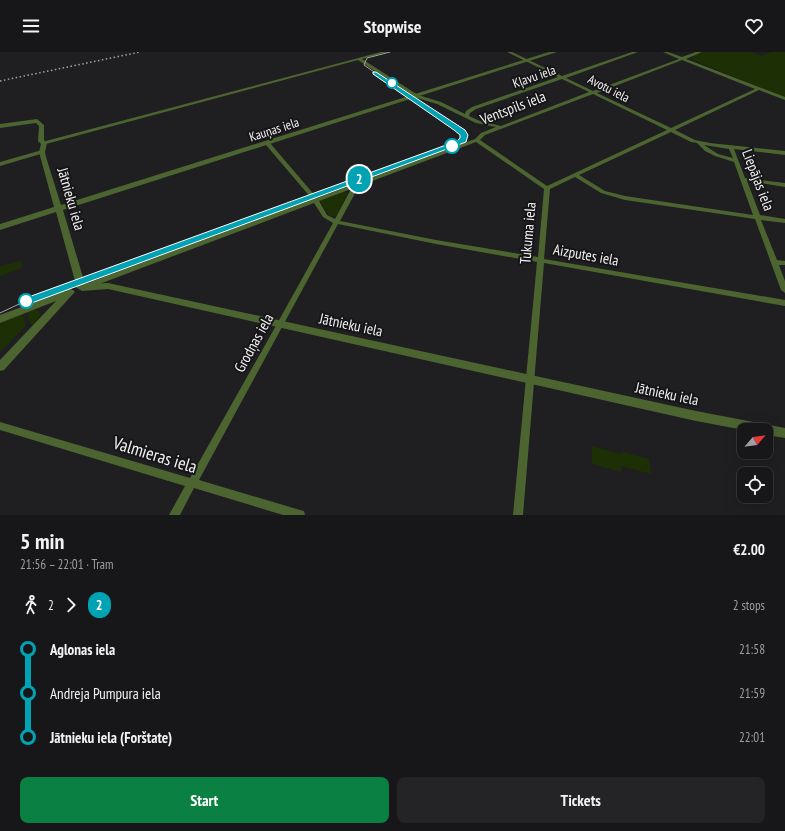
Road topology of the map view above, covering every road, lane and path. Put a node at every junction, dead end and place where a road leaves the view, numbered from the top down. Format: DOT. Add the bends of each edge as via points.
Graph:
graph roads {
  1 [pos="385,52"];
  2 [pos="509,52"];
  3 [pos="554,52"];
  4 [pos="636,52"];
  5 [pos="665,52"];
  6 [pos="700,52"];
  7 [pos="684,58"];
  8 [pos="359,59"];
  9 [pos="527,61"];
  10 [pos="563,77"];
  11 [pos="759,89"];
  12 [pos="593,92"];
  13 [pos="416,96"];
  14 [pos="785,99"];
  15 [pos="466,117"];
  16 [pos="478,122"];
  17 [pos="0,126"];
  18 [pos="502,127"];
  19 [pos="670,131"];
  20 [pos="483,134"];
  21 [pos="477,140"];
  22 [pos="44,143"];
  23 [pos="699,143"];
  24 [pos="268,144"];
  25 [pos="731,147"];
  26 [pos="42,152"];
  27 [pos="785,153"];
  28 [pos="736,161"];
  29 [pos="0,164"];
  30 [pos="575,175"];
  31 [pos="743,179"];
  32 [pos="356,184"];
  33 [pos="785,185"];
  34 [pos="547,188"];
  35 [pos="315,199"];
  36 [pos="58,209"];
  37 [pos="757,217"];
  38 [pos="785,221"];
  39 [pos="336,222"];
  40 [pos="0,227"];
  41 [pos="540,260"];
  42 [pos="774,262"];
  43 [pos="785,263"];
  44 [pos="82,288"];
  45 [pos="785,290"];
  46 [pos="70,292"];
  47 [pos="785,303"];
  48 [pos="0,319"];
  49 [pos="280,325"];
  50 [pos="0,367"];
  51 [pos="530,379"];
  52 [pos="0,426"];
  53 [pos="785,433"];
  54 [pos="192,483"];
  55 [pos="174,515"];
  56 [pos="300,515"];
  57 [pos="518,515"];
  1 -- 8 [label="street"];
  2 -- 9 [label="street, Avotu iela"];
  3 -- 9 [label="street, Kauņas iela"];
  4 -- 10 [label="street, Kļavu iela"];
  5 -- 7 [label="street"];
  6 -- 7 [label="street, Ventspils iela"];
  7 -- 11 [label="street"];
  7 -- 12 [label="street, Ventspils iela"];
  8 -- 13 [label="street"];
  8 -- 22 [label="street"];
  9 -- 10 [label="street, Avotu iela"];
  9 -- 13 [label="street, Kauņas iela"];
  10 -- 12 [label="street, Avotu iela"];
  10 -- 15 [label="street, Kļavu iela" via="474,108"];
  11 -- 14 [label="street"];
  11 -- 19 [label="street, Tukuma iela"];
  12 -- 18 [label="street, Ventspils iela"];
  12 -- 19 [label="street, Avotu iela"];
  13 -- 15 [label="street" via="439,103"];
  13 -- 24 [label="street, Kauņas iela"];
  15 -- 16 [label="street"];
  16 -- 18 [label="street"];
  16 -- 20 [label="street" via="484,129"];
  17 -- 22 [label="street, Jātnieku iela" via="37,121 42,126"];
  18 -- 20 [label="street, Ventspils iela"];
  19 -- 23 [label="street, Avotu iela"];
  19 -- 30 [label="street, Tukuma iela"];
  20 -- 21 [label="street, Ventspils iela"];
  21 -- 32 [label="street, Ventspils iela"];
  21 -- 34 [label="street"];
  22 -- 26 [label="street, Jātnieku iela"];
  23 -- 25 [label="street, Avotu iela"];
  23 -- 28 [label="street, Avotu iela" via="703,148"];
  24 -- 35 [label="street"];
  24 -- 36 [label="street, Kauņas iela"];
  25 -- 27 [label="street, Avotu iela"];
  25 -- 28 [label="street, Liepājas iela"];
  26 -- 29 [label="street"];
  26 -- 36 [label="street, Jātnieku iela"];
  28 -- 31 [label="street, Liepājas iela"];
  30 -- 34 [label="street, Tukuma iela"];
  30 -- 37 [label="street" via="603,192 625,198"];
  31 -- 33 [label="street"];
  31 -- 37 [label="street, Liepājas iela"];
  32 -- 35 [label="street, Ventspils iela"];
  32 -- 39 [label="street, Grodņas iela"];
  34 -- 41 [label="street, Tukuma iela"];
  35 -- 39 [label="street" via="325,216"];
  35 -- 44 [label="street, Ventspils iela"];
  36 -- 40 [label="street, Kauņas iela"];
  36 -- 44 [label="street, Jātnieku iela"];
  37 -- 38 [label="street"];
  37 -- 42 [label="street, Liepājas iela"];
  39 -- 41 [label="street, Aizputes iela"];
  39 -- 49 [label="street, Grodņas iela"];
  41 -- 47 [label="street, Aizputes iela"];
  41 -- 51 [label="street, Tukuma iela"];
  42 -- 43 [label="street"];
  42 -- 45 [label="street, Liepājas iela"];
  44 -- 46 [label="street, Ventspils iela"];
  44 -- 49 [label="street, Jātnieku iela" via="108,286"];
  46 -- 48 [label="street, Ventspils iela"];
  46 -- 50 [label="street"];
  49 -- 51 [label="street, Jātnieku iela"];
  49 -- 54 [label="street, Grodņas iela"];
  51 -- 53 [label="street, Jātnieku iela"];
  51 -- 57 [label="street, Tukuma iela"];
  52 -- 54 [label="street, Valmieras iela"];
  54 -- 55 [label="street, Grodņas iela"];
  54 -- 56 [label="street, Valmieras iela"];
}
